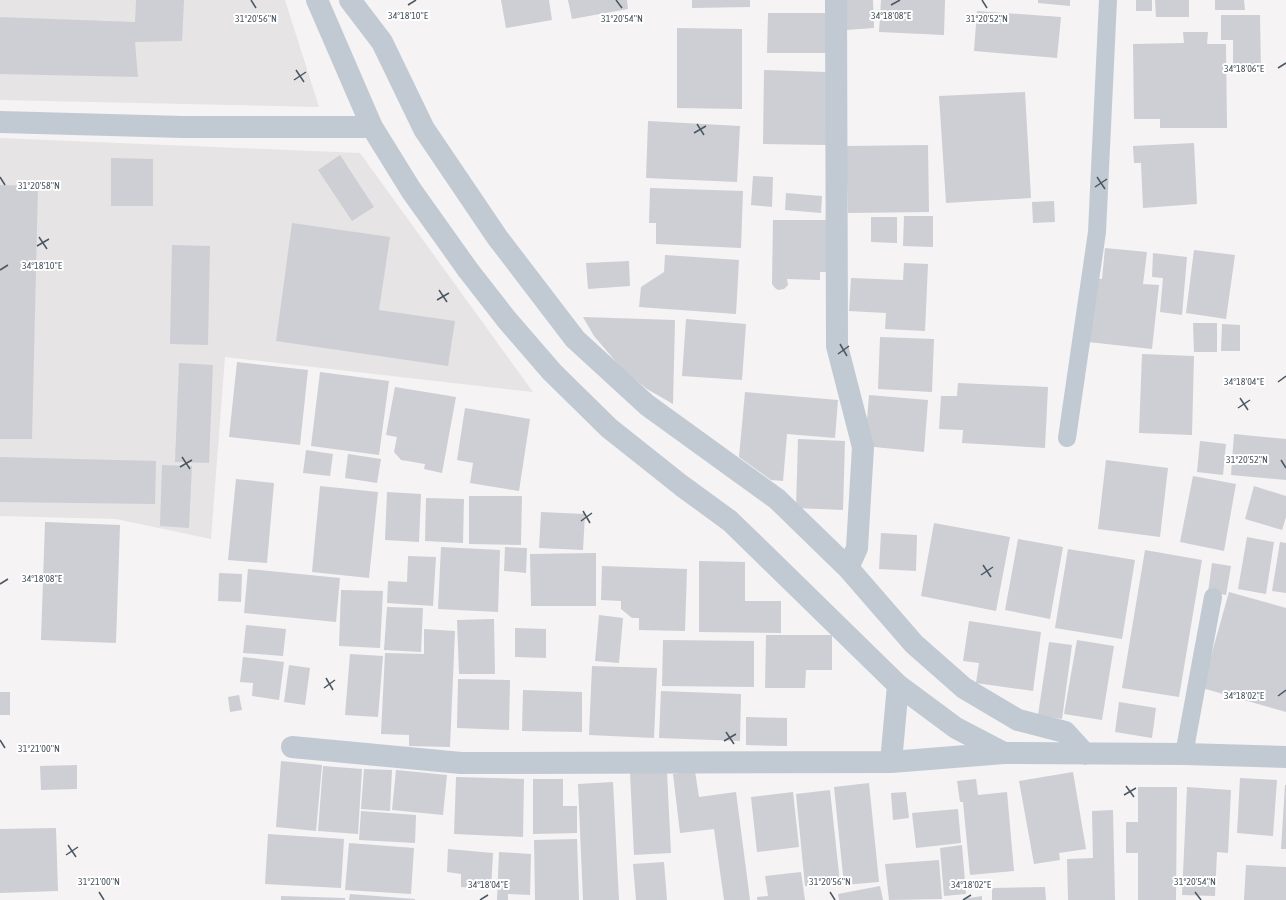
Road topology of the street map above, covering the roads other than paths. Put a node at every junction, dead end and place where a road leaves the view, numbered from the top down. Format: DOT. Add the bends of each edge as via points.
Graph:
graph roads {
  1 [pos="317,0"];
  2 [pos="350,0"];
  3 [pos="836,0"];
  4 [pos="1108,0"];
  5 [pos="0,122"];
  6 [pos="372,127"];
  7 [pos="1067,438"];
  8 [pos="848,568"];
  9 [pos="1213,597"];
  10 [pos="898,685"];
  11 [pos="292,747"];
  12 [pos="1004,754"];
  13 [pos="1086,754"];
  14 [pos="1184,754"];
  15 [pos="1286,757"];
  16 [pos="891,762"];
  1 -- 6 [label="street"];
  2 -- 8 [label="street" via="382,42 424,129 497,237 575,339 647,405 777,499"];
  3 -- 8 [label="street" via="837,346 863,447 857,548"];
  4 -- 7 [label="lane" via="1096,232"];
  5 -- 6 [label="street" via="183,127"];
  6 -- 10 [label="street" via="411,190 468,270 552,372 609,428 730,521"];
  8 -- 13 [label="street" via="914,644 964,688 1018,720 1065,732"];
  9 -- 14 [label="lane"];
  10 -- 12 [label="street" via="956,728"];
  10 -- 16 [label="street"];
  11 -- 16 [label="street" via="461,763"];
  12 -- 13 [label="street"];
  12 -- 16 [label="street"];
  13 -- 14 [label="street"];
  14 -- 15 [label="street"];
}
